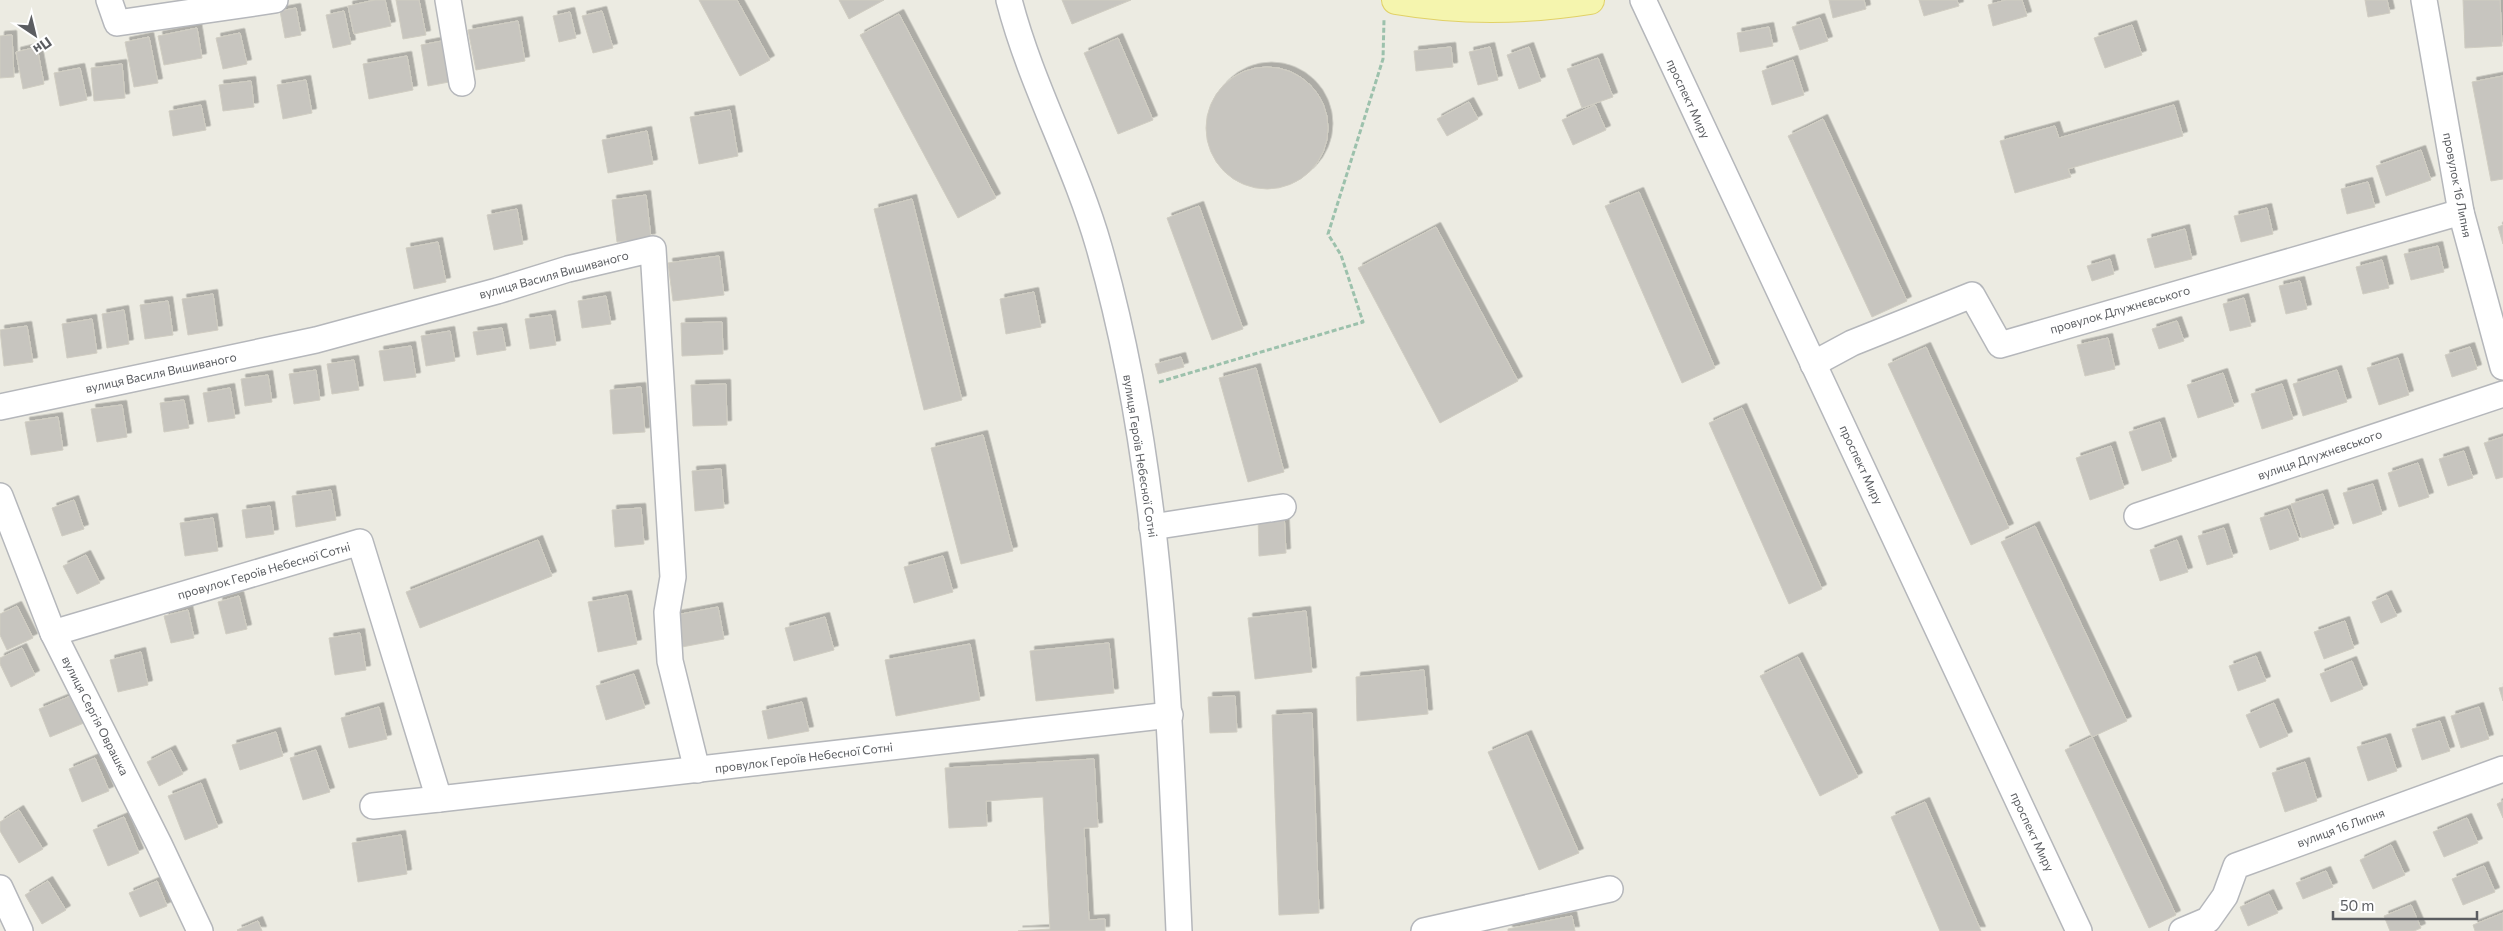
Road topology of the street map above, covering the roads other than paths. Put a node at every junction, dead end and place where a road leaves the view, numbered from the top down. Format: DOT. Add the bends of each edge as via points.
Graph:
graph roads {
  1 [pos="109,0"];
  2 [pos="275,0"];
  3 [pos="448,0"];
  4 [pos="1009,0"];
  5 [pos="1590,0"];
  6 [pos="1643,0"];
  7 [pos="2424,0"];
  8 [pos="1390,8"];
  9 [pos="462,83"];
  10 [pos="2461,212"];
  11 [pos="1813,364"];
  12 [pos="2503,367"];
  13 [pos="2503,394"];
  14 [pos="0,407"];
  15 [pos="0,496"];
  16 [pos="1283,507"];
  17 [pos="2137,516"];
  18 [pos="1152,527"];
  19 [pos="52,633"];
  20 [pos="1170,715"];
  21 [pos="2503,769"];
  22 [pos="697,770"];
  23 [pos="439,799"];
  24 [pos="373,806"];
  25 [pos="0,888"];
  26 [pos="1610,889"];
  27 [pos="20,931"];
  28 [pos="200,931"];
  29 [pos="1179,931"];
  30 [pos="1424,931"];
  31 [pos="2078,931"];
  32 [pos="2182,931"];
  1 -- 2 [label="street" via="117,23"];
  3 -- 9 [label="street"];
  4 -- 18 [label="street, вулиця Героїв Небесної Сотні" via="1017,32 1067,155 1099,247 1122,344"];
  5 -- 8 [label="main road" via="1551,6"];
  6 -- 11 [label="street, проспект Миру"];
  7 -- 10 [label="street, провулок 16 Липня"];
  10 -- 11 [label="street, провулок Длужнєвського" via="2000,345 1972,295 1852,343"];
  10 -- 12 [label="street, провулок 16 Липня"];
  11 -- 31 [label="street, проспект Миру"];
  13 -- 17 [label="street, вулиця Длужнєвського"];
  14 -- 22 [label="street, вулиця Василя Вишиваного" via="316,340 568,269 653,249 673,577 667,612 670,660"];
  15 -- 19 [label="street, вулиця Сергія Оврашка"];
  16 -- 18 [label="street"];
  18 -- 20 [label="street, вулиця Героїв Небесної Сотні"];
  19 -- 23 [label="street, провулок Героїв Небесної Сотні" via="360,542"];
  19 -- 28 [label="street, вулиця Сергія Оврашка"];
  20 -- 22 [label="street, провулок Героїв Небесної Сотні"];
  20 -- 29 [label="street, вулиця Героїв Небесної Сотні"];
  21 -- 32 [label="street, вулиця 16 Липня" via="2236,866 2225,896 2208,920"];
  22 -- 23 [label="street, провулок Героїв Небесної Сотні"];
  23 -- 24 [label="street, провулок Героїв Небесної Сотні"];
  25 -- 27 [label="street"];
  26 -- 30 [label="street"];
}
